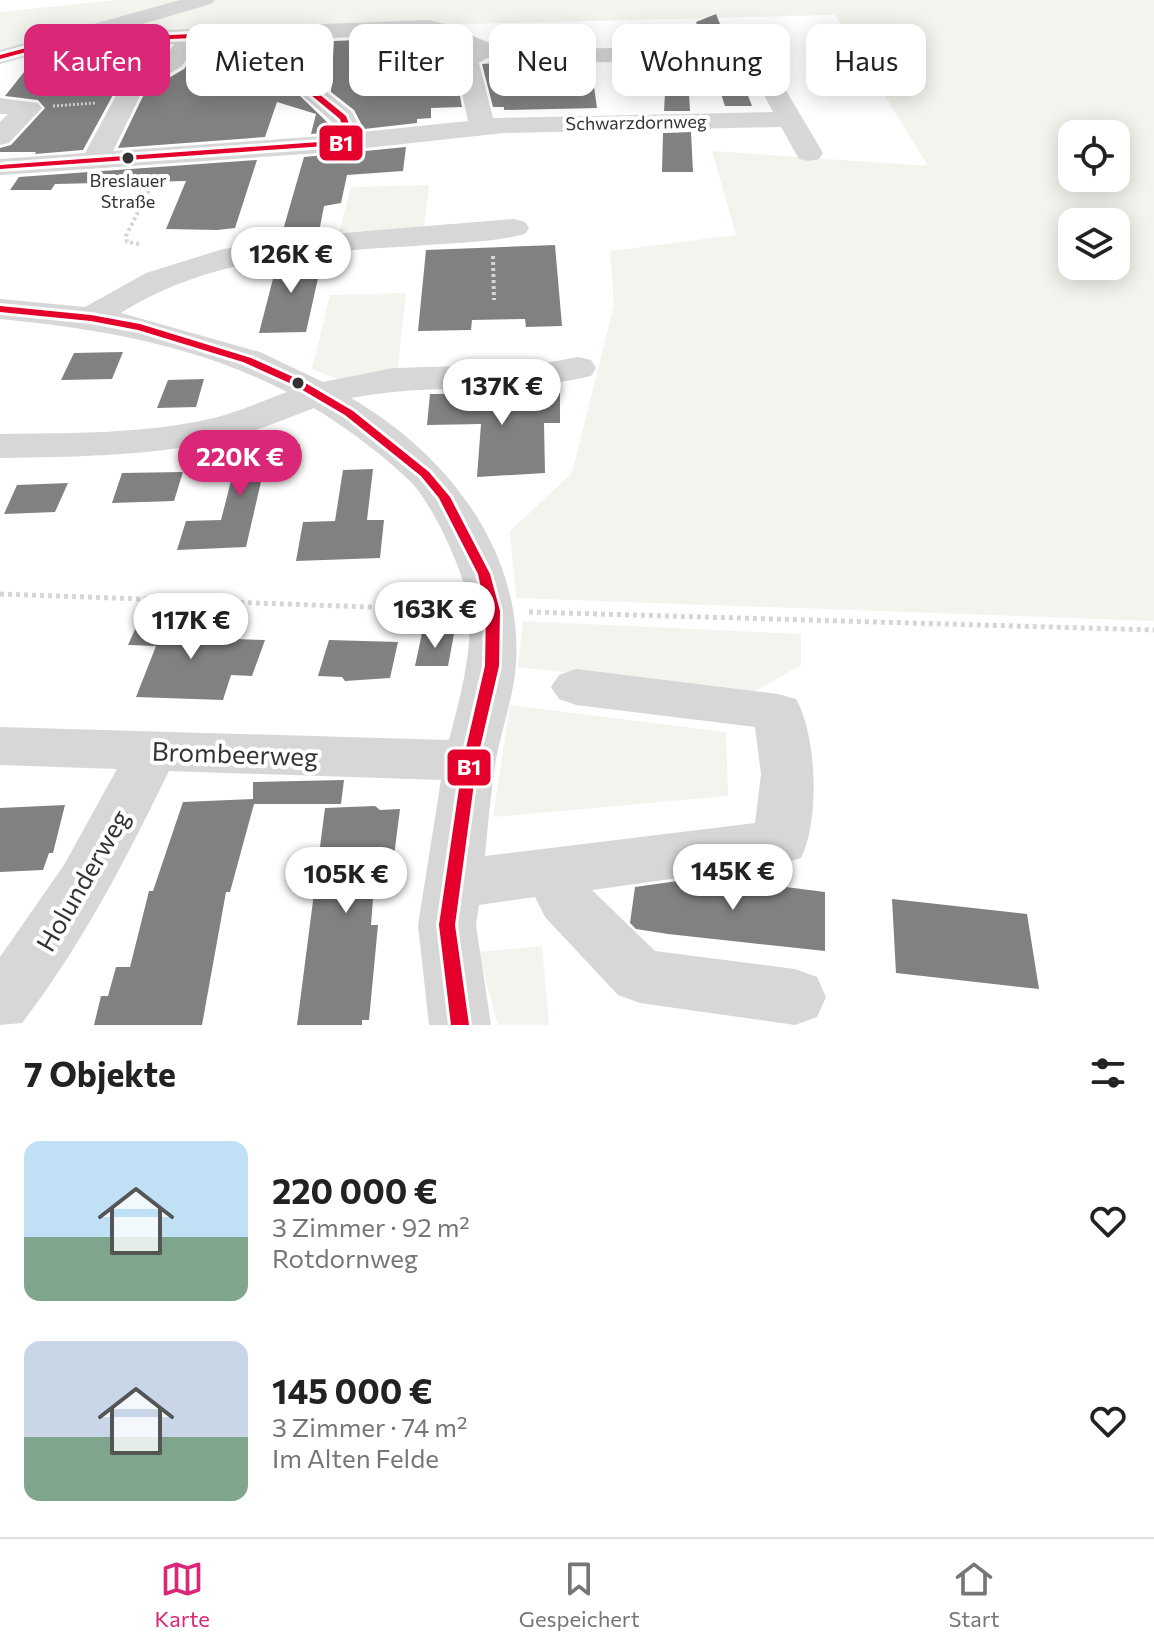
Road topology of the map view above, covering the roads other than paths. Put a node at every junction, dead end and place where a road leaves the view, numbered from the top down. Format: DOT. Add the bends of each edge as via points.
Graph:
graph roads {
  1 [pos="204,0"];
  2 [pos="120,24"];
  3 [pos="333,30"];
  4 [pos="186,43"];
  5 [pos="24,51"];
  6 [pos="482,51"];
  7 [pos="0,57"];
  8 [pos="319,96"];
  9 [pos="0,106"];
  10 [pos="790,119"];
  11 [pos="482,127"];
  12 [pos="0,137"];
  13 [pos="352,142"];
  14 [pos="809,153"];
  15 [pos="95,160"];
  16 [pos="0,167"];
  17 [pos="504,230"];
  18 [pos="0,309"];
  19 [pos="91,318"];
  20 [pos="578,368"];
  21 [pos="318,394"];
  22 [pos="0,446"];
  23 [pos="576,687"];
  24 [pos="0,746"];
  25 [pos="153,750"];
  26 [pos="470,761"];
  27 [pos="553,869"];
  28 [pos="454,884"];
  29 [pos="795,997"];
  30 [pos="0,1003"];
  31 [pos="460,1025"];
  1 -- 2 [label="street"];
  3 -- 6 [label="street" via="439,28"];
  4 -- 15 [label="street" via="174,61 140,80"];
  5 -- 7 [label="street"];
  6 -- 10 [label="street" via="523,57 751,56"];
  6 -- 11 [label="street" via="467,61"];
  8 -- 13 [label="street" via="343,118"];
  9 -- 12 [label="street" via="29,107"];
  10 -- 11 [label="street, Schwarzdornweg"];
  10 -- 14 [label="street"];
  11 -- 13 [label="street, Schwarzdornweg"];
  13 -- 15 [label="street"];
  15 -- 16 [label="street"];
  17 -- 19 [label="street" via="326,242 233,256 150,283"];
  18 -- 19 [label="street"];
  19 -- 21 [label="street" via="140,327 247,360"];
  20 -- 21 [label="street" via="540,375 393,379"];
  21 -- 22 [label="street" via="216,430 182,436"];
  21 -- 26 [label="street" via="425,474 444,497 484,574 493,611 492,666"];
  23 -- 27 [label="street" via="778,712 787,774 781,842"];
  24 -- 25 [label="street, Brombeerweg"];
  25 -- 26 [label="street, Brombeerweg"];
  25 -- 30 [label="street, Holunderweg" via="53,937"];
  26 -- 28 [label="street"];
  27 -- 28 [label="street"];
  27 -- 29 [label="street" via="565,900 640,976"];
  28 -- 31 [label="street" via="447,925"];
}
